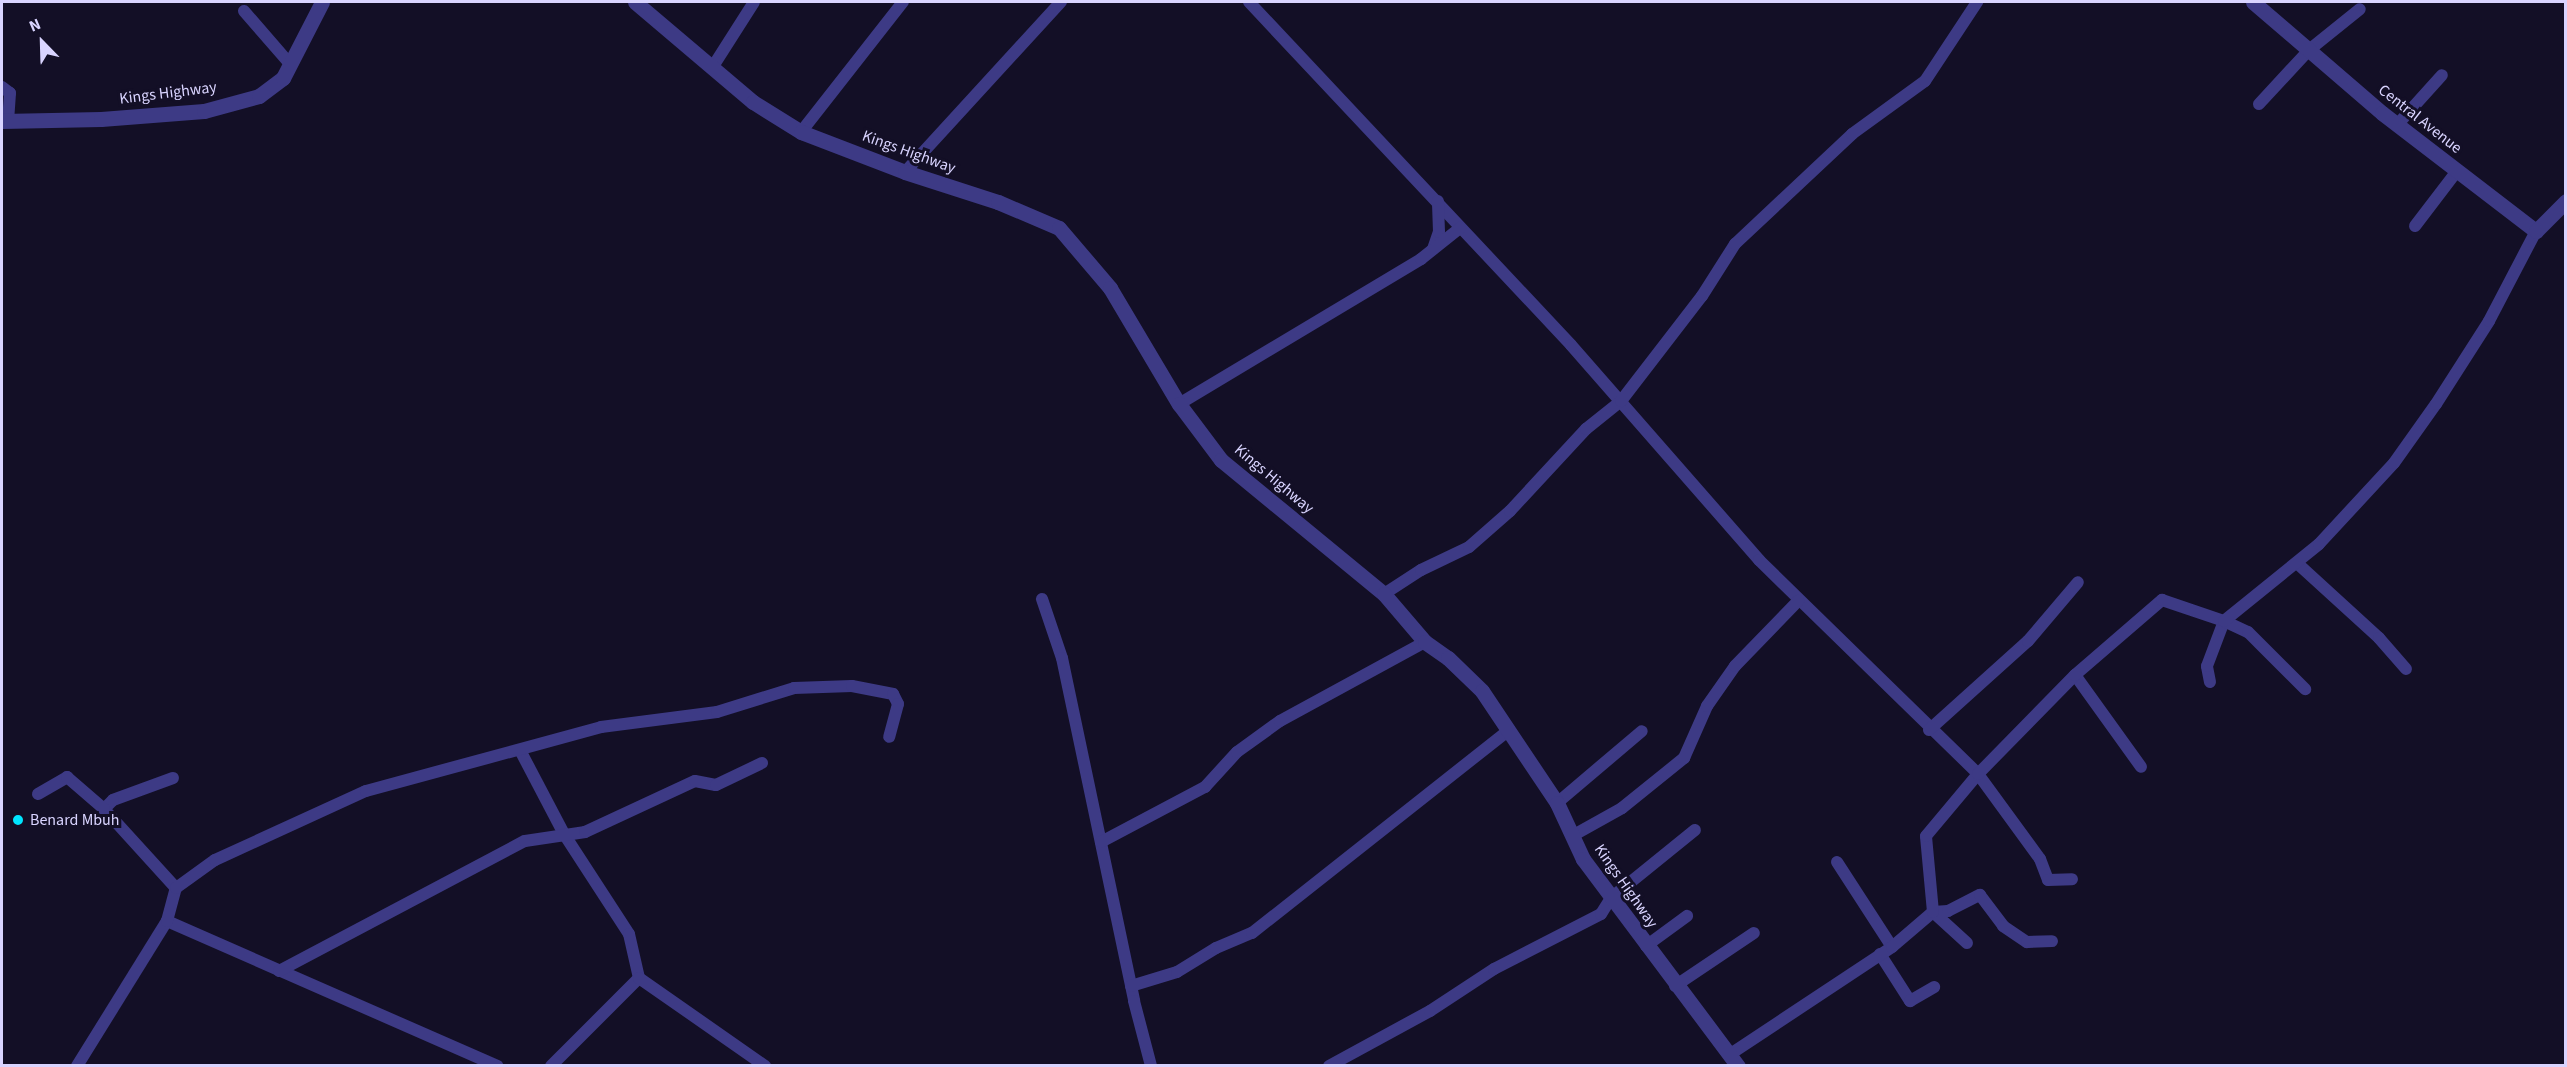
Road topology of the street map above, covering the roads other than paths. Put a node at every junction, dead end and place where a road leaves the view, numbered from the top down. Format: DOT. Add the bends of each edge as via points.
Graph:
graph roads {
  1 [pos="322,2"];
  2 [pos="636,2"];
  3 [pos="754,2"];
  4 [pos="903,2"];
  5 [pos="1061,2"];
  6 [pos="1249,2"];
  7 [pos="1977,2"];
  8 [pos="2262,4"];
  9 [pos="2360,9"];
  10 [pos="244,12"];
  11 [pos="2309,50"];
  12 [pos="290,64"];
  13 [pos="712,68"];
  14 [pos="2442,75"];
  15 [pos="2,87"];
  16 [pos="2259,104"];
  17 [pos="5,121"];
  18 [pos="2397,125"];
  19 [pos="801,132"];
  20 [pos="2457,171"];
  21 [pos="905,172"];
  22 [pos="1438,201"];
  23 [pos="2565,201"];
  24 [pos="2415,226"];
  25 [pos="1460,228"];
  26 [pos="2536,231"];
  27 [pos="1433,250"];
  28 [pos="1621,401"];
  29 [pos="1179,404"];
  30 [pos="2298,564"];
  31 [pos="2078,582"];
  32 [pos="1384,594"];
  33 [pos="1042,599"];
  34 [pos="1798,601"];
  35 [pos="2224,621"];
  36 [pos="1425,642"];
  37 [pos="2406,669"];
  38 [pos="2076,675"];
  39 [pos="2210,682"];
  40 [pos="2305,689"];
  41 [pos="1509,730"];
  42 [pos="1929,730"];
  43 [pos="1642,731"];
  44 [pos="889,737"];
  45 [pos="521,752"];
  46 [pos="762,763"];
  47 [pos="2141,767"];
  48 [pos="1978,774"];
  49 [pos="173,778"];
  50 [pos="38,794"];
  51 [pos="1557,803"];
  52 [pos="104,809"];
  53 [pos="1695,830"];
  54 [pos="564,834"];
  55 [pos="1572,836"];
  56 [pos="1101,842"];
  57 [pos="1837,862"];
  58 [pos="2072,879"];
  59 [pos="176,888"];
  60 [pos="1611,898"];
  61 [pos="1933,912"];
  62 [pos="1687,916"];
  63 [pos="167,921"];
  64 [pos="1754,933"];
  65 [pos="2052,941"];
  66 [pos="1968,943"];
  67 [pos="1646,946"];
  68 [pos="1892,947"];
  69 [pos="1880,954"];
  70 [pos="279,971"];
  71 [pos="639,978"];
  72 [pos="1131,986"];
  73 [pos="1675,986"];
  74 [pos="1934,987"];
  75 [pos="1734,1060"];
  76 [pos="77,1065"];
  77 [pos="498,1065"];
  78 [pos="551,1065"];
  79 [pos="765,1065"];
  80 [pos="1151,1065"];
  81 [pos="1329,1065"];
  1 -- 12 [label="street, Kings Highway"];
  2 -- 13 [label="street, Kings Highway"];
  3 -- 13 [label="street"];
  4 -- 19 [label="street"];
  5 -- 21 [label="street"];
  6 -- 22 [label="street"];
  7 -- 28 [label="street" via="1925,81 1852,134 1735,243 1702,296"];
  8 -- 11 [label="street, Central Avenue"];
  9 -- 11 [label="street"];
  10 -- 12 [label="street"];
  11 -- 16 [label="street"];
  11 -- 18 [label="street, Central Avenue"];
  12 -- 17 [label="street, Kings Highway" via="283,78 259,96 204,111"];
  13 -- 19 [label="street, Kings Highway" via="753,102"];
  14 -- 18 [label="street"];
  15 -- 17 [label="street" via="10,93"];
  18 -- 20 [label="street, Central Avenue"];
  19 -- 21 [label="street, Kings Highway"];
  20 -- 24 [label="street"];
  20 -- 26 [label="street, Central Avenue"];
  21 -- 29 [label="street, Kings Highway" via="998,202 1059,228 1110,288"];
  22 -- 25 [label="street"];
  22 -- 27 [label="street" via="1438,232"];
  23 -- 26 [label="street"];
  25 -- 27 [label="street"];
  25 -- 28 [label="street"];
  26 -- 30 [label="street" via="2489,321 2394,463"];
  27 -- 29 [label="street"];
  28 -- 32 [label="street" via="1586,429 1510,511 1469,547 1421,570"];
  28 -- 34 [label="street"];
  29 -- 32 [label="street, Kings Highway" via="1221,460"];
  30 -- 35 [label="street"];
  30 -- 37 [label="street" via="2379,638"];
  31 -- 42 [label="street" via="2028,641"];
  32 -- 36 [label="street, Kings Highway"];
  33 -- 56 [label="street" via="1062,658"];
  34 -- 42 [label="street"];
  34 -- 55 [label="street" via="1735,666 1707,706 1684,758 1622,808"];
  35 -- 38 [label="street" via="2162,600"];
  35 -- 39 [label="street" via="2207,666"];
  35 -- 40 [label="street" via="2248,632"];
  36 -- 41 [label="street, Kings Highway" via="1482,691"];
  36 -- 56 [label="street" via="1280,721 1237,752 1205,787"];
  38 -- 47 [label="street"];
  38 -- 48 [label="street"];
  41 -- 51 [label="street, Kings Highway"];
  41 -- 72 [label="street" via="1252,933 1216,948 1177,972"];
  42 -- 48 [label="street"];
  43 -- 51 [label="street"];
  44 -- 45 [label="street" via="898,704 892,694 852,686 794,688 717,712 601,727"];
  45 -- 54 [label="street"];
  45 -- 59 [label="street" via="366,791 243,846"];
  46 -- 54 [label="street" via="716,785 695,781 585,832"];
  48 -- 58 [label="street" via="2040,859 2048,880"];
  48 -- 61 [label="street" via="1926,836"];
  49 -- 52 [label="street" via="113,800"];
  50 -- 52 [label="street" via="67,777"];
  51 -- 55 [label="street, Kings Highway"];
  52 -- 59 [label="street"];
  53 -- 60 [label="street"];
  54 -- 70 [label="street" via="525,842"];
  54 -- 71 [label="street" via="629,933"];
  55 -- 60 [label="street, Kings Highway"];
  56 -- 72 [label="street"];
  57 -- 68 [label="street"];
  59 -- 63 [label="street"];
  60 -- 67 [label="street, Kings Highway"];
  60 -- 81 [label="street" via="1601,914 1494,969 1430,1011"];
  61 -- 65 [label="street" via="1948,911 1980,894 2003,926 2027,942"];
  61 -- 66 [label="street"];
  61 -- 68 [label="street"];
  62 -- 67 [label="street"];
  63 -- 70 [label="street"];
  63 -- 76 [label="street"];
  64 -- 73 [label="street"];
  67 -- 73 [label="street, Kings Highway"];
  68 -- 69 [label="street"];
  69 -- 74 [label="street" via="1910,1001"];
  69 -- 75 [label="street"];
  70 -- 77 [label="street"];
  71 -- 78 [label="street"];
  71 -- 79 [label="street"];
  72 -- 80 [label="street"];
  73 -- 75 [label="street, Kings Highway"];
}
